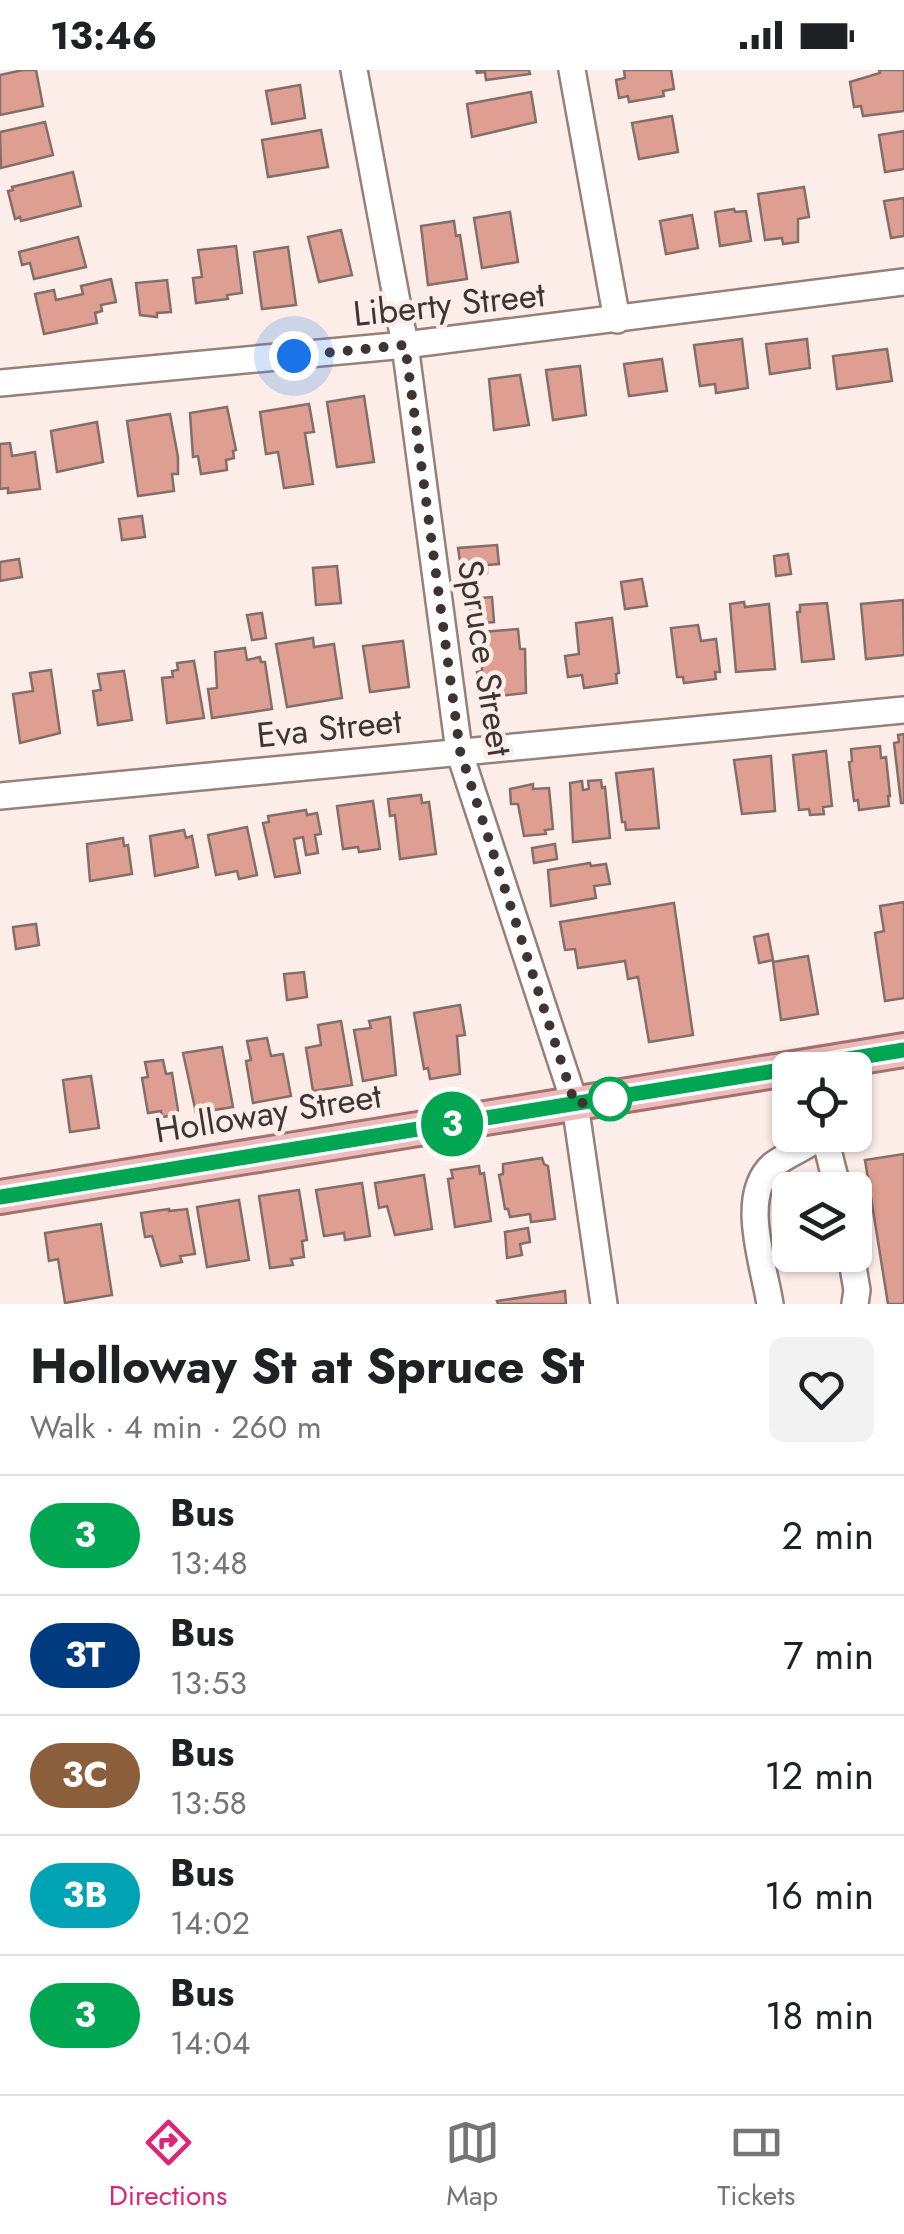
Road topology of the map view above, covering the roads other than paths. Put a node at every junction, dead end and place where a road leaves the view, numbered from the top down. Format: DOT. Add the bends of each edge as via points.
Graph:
graph roads {
  1 [pos="354,70"];
  2 [pos="572,70"];
  3 [pos="904,282"];
  4 [pos="618,320"];
  5 [pos="405,345"];
  6 [pos="0,383"];
  7 [pos="904,710"];
  8 [pos="460,751"];
  9 [pos="0,796"];
  10 [pos="904,1050"];
  11 [pos="872,1056"];
  12 [pos="772,1073"];
  13 [pos="575,1104"];
  14 [pos="797,1152"];
  15 [pos="0,1197"];
  16 [pos="854,1272"];
  17 [pos="604,1304"];
  18 [pos="770,1304"];
  19 [pos="855,1304"];
  1 -- 5 [label="street, Spruce Street"];
  2 -- 4 [label="street"];
  3 -- 4 [label="street, Liberty Street"];
  4 -- 5 [label="street, Liberty Street"];
  5 -- 6 [label="street, Liberty Street"];
  5 -- 8 [label="street, Spruce Street"];
  7 -- 8 [label="street, Eva Street"];
  8 -- 9 [label="street, Eva Street"];
  8 -- 13 [label="street, Spruce Street"];
  10 -- 11 [label="main road, Holloway Street"];
  12 -- 13 [label="main road, Holloway Street"];
  13 -- 15 [label="main road, Holloway Street"];
  13 -- 17 [label="street, Spruce Street"];
  14 -- 18 [label="street" via="775,1164 754,1198"];
  16 -- 19 [label="street"];
}
